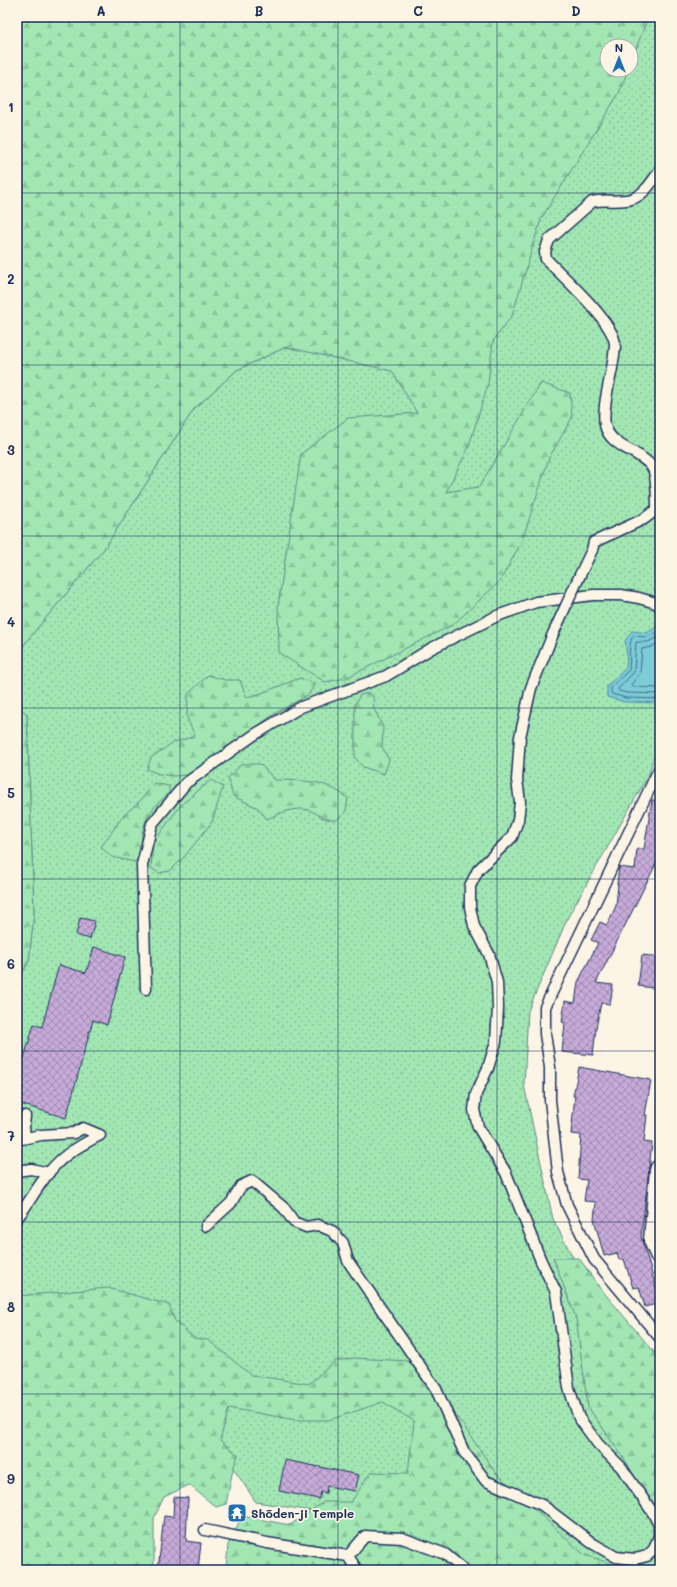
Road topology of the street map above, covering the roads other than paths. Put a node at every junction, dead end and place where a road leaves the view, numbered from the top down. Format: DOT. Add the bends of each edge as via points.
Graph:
graph roads {
  1 [pos="660,170"];
  2 [pos="660,606"];
  3 [pos="660,767"];
  4 [pos="146,989"];
  5 [pos="25,1116"];
  6 [pos="21,1139"];
  7 [pos="660,1170"];
  8 [pos="17,1171"];
  9 [pos="49,1172"];
  10 [pos="17,1218"];
  11 [pos="206,1226"];
  12 [pos="660,1254"];
  13 [pos="660,1338"];
  14 [pos="205,1530"];
  15 [pos="348,1556"];
  16 [pos="357,1570"];
  17 [pos="464,1570"];
  1 -- 11 [label="lane, bridge" via="649,186 637,197 592,202 549,240 545,252 546,260 609,328 615,349 605,408 605,426 610,437 652,468 658,495 657,509 644,519 594,542 532,688 520,737 517,780 520,802 518,820 512,837 478,870 470,886 470,907 474,926 489,954 498,982 496,1042 476,1094 474,1110 478,1127 506,1173 556,1292 569,1388 579,1418 598,1444 621,1467 653,1513 659,1525 659,1536 654,1549 647,1556 634,1559 616,1558 542,1505 486,1481 464,1452 436,1389 348,1260 343,1243 332,1231 318,1225 306,1227 294,1222 284,1208 252,1181 240,1186 231,1203"];
  2 -- 4 [label="lane" via="621,595 593,595 536,602 497,616 432,648 386,676 301,707 254,735 186,784 152,824 142,865"];
  3 -- 13 [label="lane" via="545,1007 544,1034 550,1067 550,1100 558,1172 567,1206 594,1259"];
  5 -- 6 [label="lane"];
  6 -- 9 [label="lane" via="74,1133 83,1128 100,1135 71,1151"];
  7 -- 12 [label="street" via="654,1240"];
  8 -- 9 [label="lane" via="31,1169"];
  9 -- 10 [label="lane"];
  14 -- 15 [label="lane"];
  15 -- 16 [label="lane"];
  15 -- 17 [label="lane" via="365,1536 402,1538 445,1554"];
}
